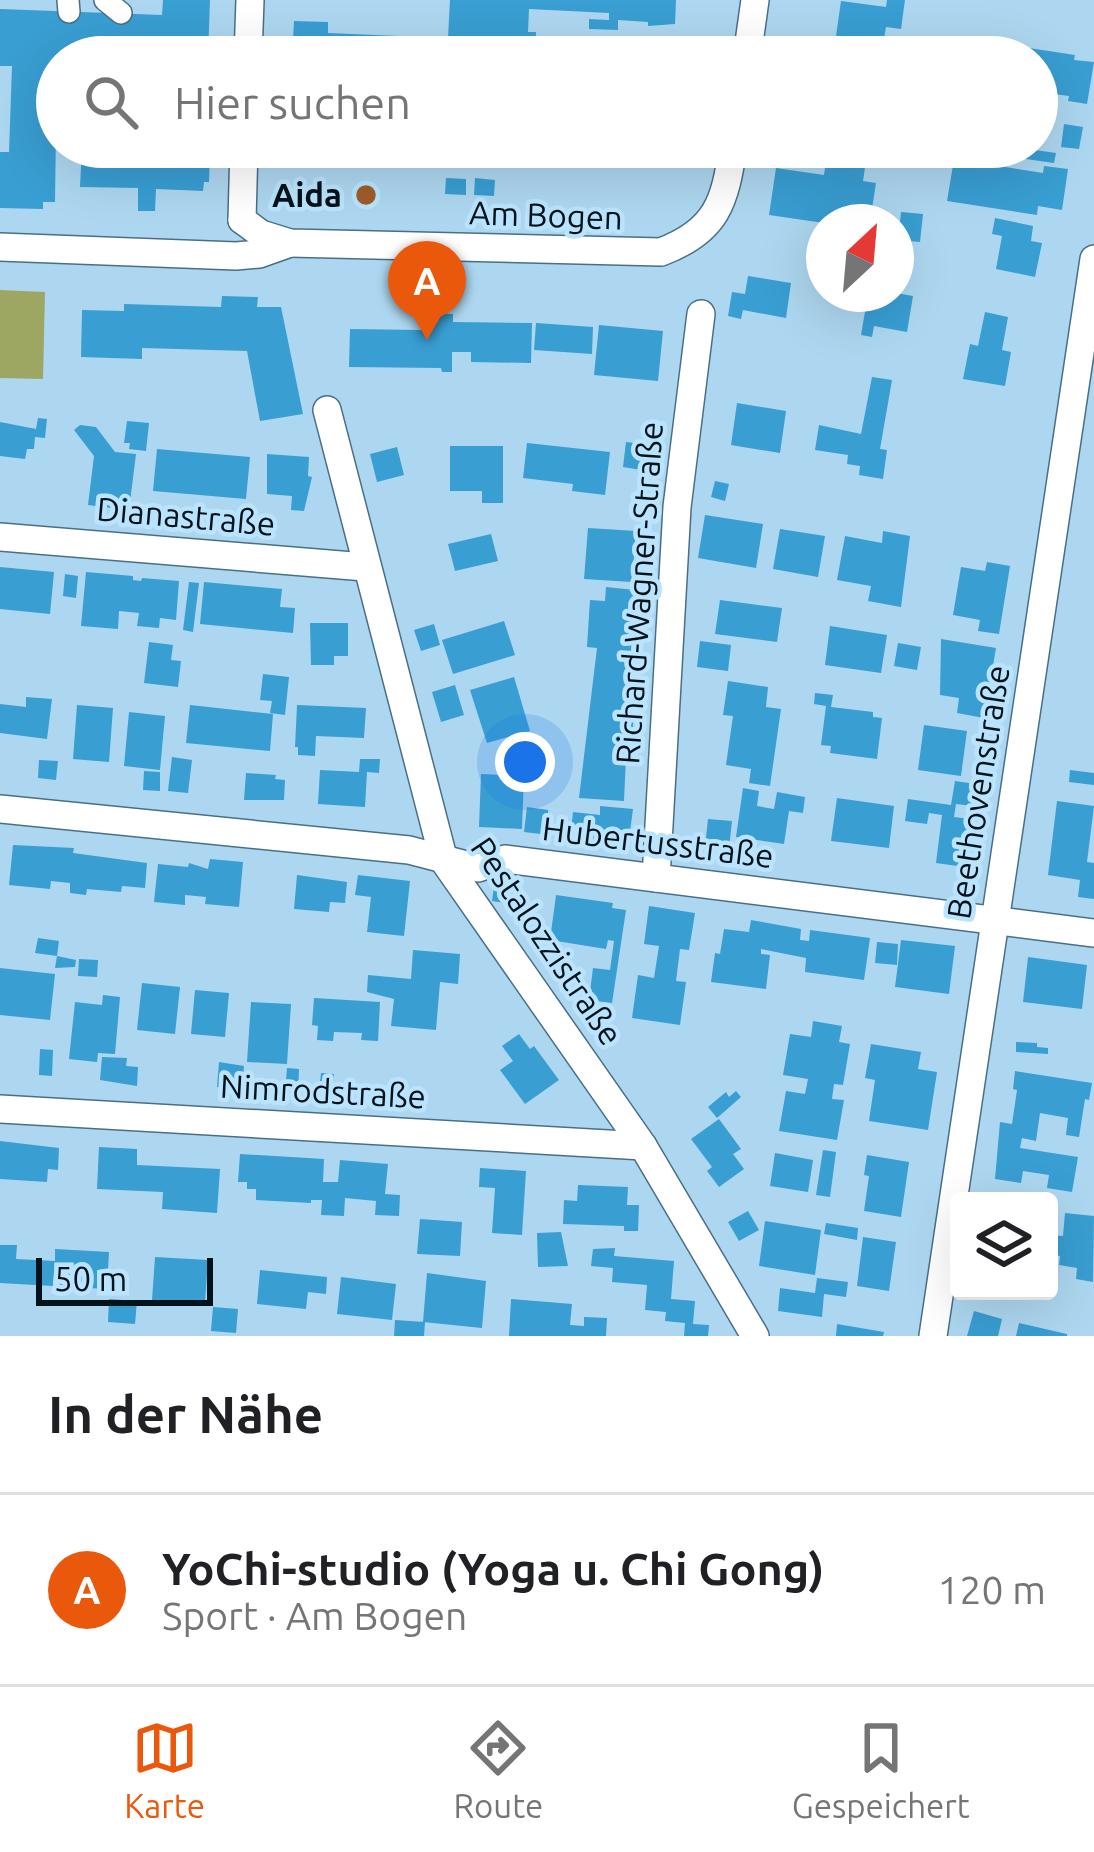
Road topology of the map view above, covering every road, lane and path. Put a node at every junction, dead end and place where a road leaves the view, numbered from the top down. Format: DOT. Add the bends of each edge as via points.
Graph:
graph roads {
  1 [pos="250,0"];
  2 [pos="755,0"];
  3 [pos="249,36"];
  4 [pos="750,36"];
  5 [pos="243,168"];
  6 [pos="730,168"];
  7 [pos="242,220"];
  8 [pos="290,244"];
  9 [pos="0,247"];
  10 [pos="209,254"];
  11 [pos="1094,259"];
  12 [pos="701,314"];
  13 [pos="327,410"];
  14 [pos="0,536"];
  15 [pos="365,567"];
  16 [pos="0,809"];
  17 [pos="445,861"];
  18 [pos="656,878"];
  19 [pos="994,920"];
  20 [pos="1094,933"];
  21 [pos="0,1109"];
  22 [pos="643,1146"];
  23 [pos="755,1336"];
  24 [pos="933,1336"];
  1 -- 3 [label="street"];
  2 -- 4 [label="street"];
  5 -- 7 [label="street"];
  6 -- 8 [label="street, Am Bogen" via="715,215 661,252"];
  7 -- 8 [label="street, Am Bogen"];
  7 -- 10 [label="street"];
  8 -- 10 [label="street, Am Bogen" via="259,254"];
  9 -- 10 [label="street, Am Bogen"];
  11 -- 19 [label="street, Beethovenstraße"];
  12 -- 18 [label="street, Richard-Wagner-Straße" via="670,596"];
  13 -- 15 [label="street, Pestalozzistraße"];
  14 -- 15 [label="street, Dianastraße"];
  15 -- 17 [label="street, Pestalozzistraße"];
  16 -- 17 [label="street, Hubertusstraße" via="409,850"];
  17 -- 18 [label="street, Hubertusstraße" via="478,868 505,859"];
  17 -- 22 [label="street, Pestalozzistraße"];
  18 -- 19 [label="street, Hubertusstraße"];
  19 -- 20 [label="street, Hubertusstraße"];
  19 -- 24 [label="street, Beethovenstraße"];
  21 -- 22 [label="street, Nimrodstraße"];
  22 -- 23 [label="street, Pestalozzistraße"];
}
